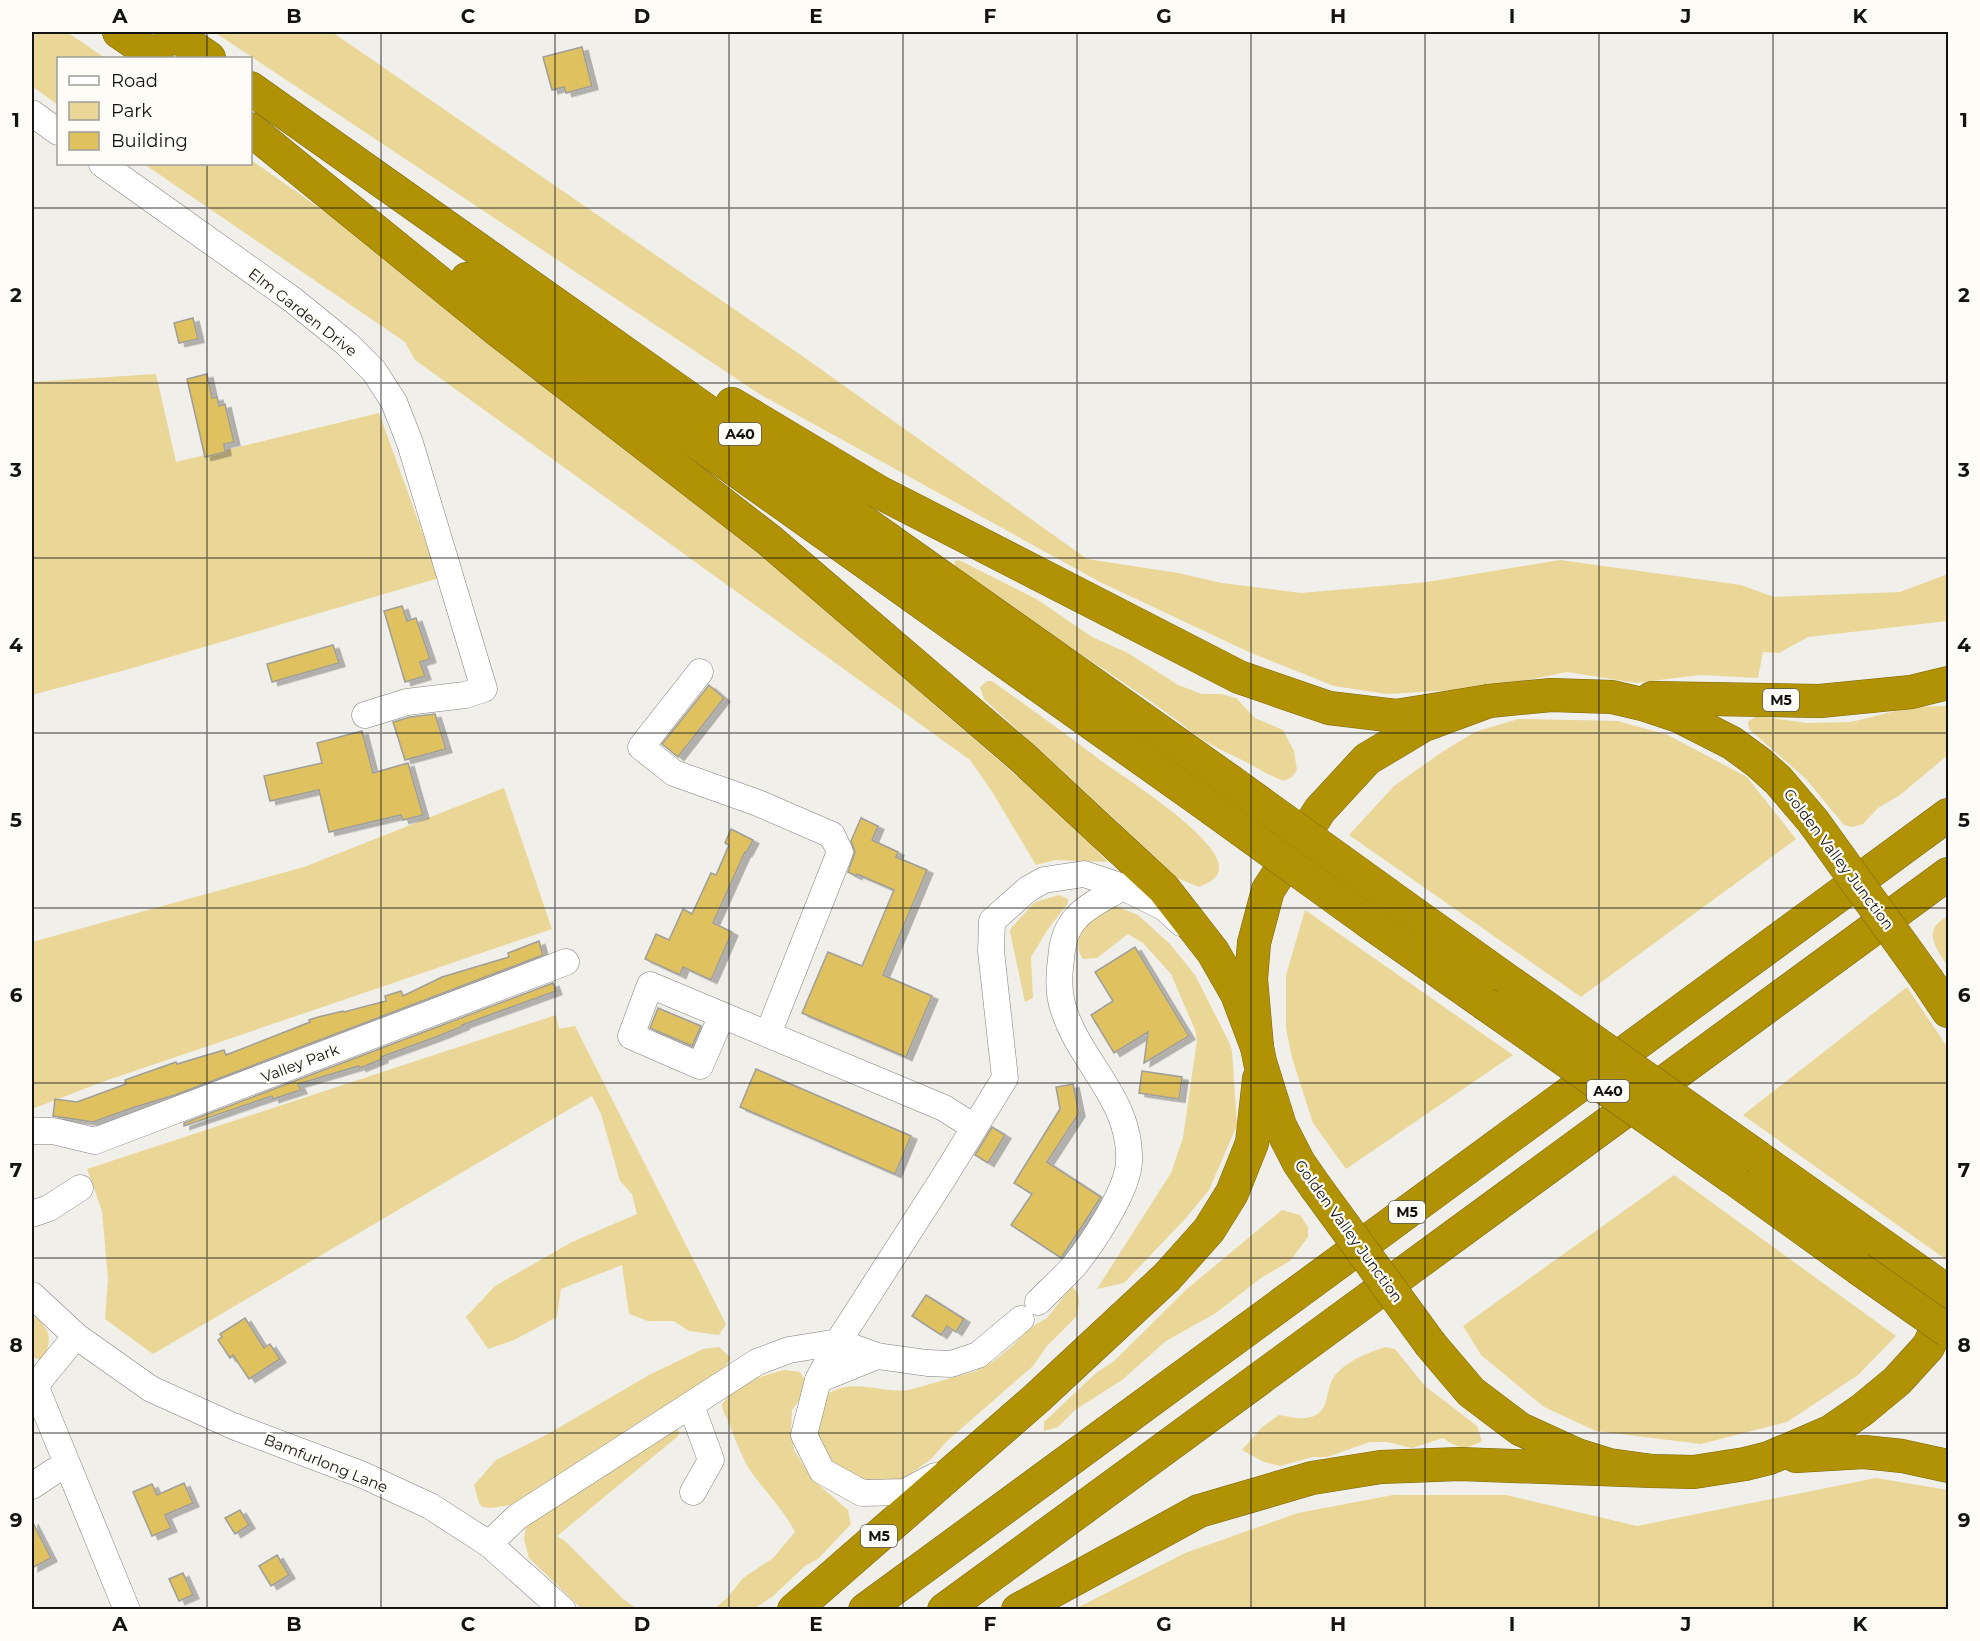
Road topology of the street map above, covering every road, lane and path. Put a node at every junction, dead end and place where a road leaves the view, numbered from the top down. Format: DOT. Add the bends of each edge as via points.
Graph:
graph roads {
  1 [pos="119,32"];
  2 [pos="171,32"];
  3 [pos="156,57"];
  4 [pos="208,57"];
  5 [pos="252,89"];
  6 [pos="32,113"];
  7 [pos="252,125"];
  8 [pos="57,131"];
  9 [pos="252,131"];
  10 [pos="103,165"];
  11 [pos="482,251"];
  12 [pos="700,672"];
  13 [pos="1948,684"];
  14 [pos="1611,697"];
  15 [pos="1489,701"];
  16 [pos="365,715"];
  17 [pos="1948,816"];
  18 [pos="1948,874"];
  19 [pos="1123,887"];
  20 [pos="1213,952"];
  21 [pos="566,962"];
  22 [pos="1948,1011"];
  23 [pos="722,1016"];
  24 [pos="768,1034"];
  25 [pos="1258,1055"];
  26 [pos="974,1127"];
  27 [pos="32,1131"];
  28 [pos="80,1188"];
  29 [pos="32,1214"];
  30 [pos="1867,1255"];
  31 [pos="1948,1292"];
  32 [pos="32,1295"];
  33 [pos="1948,1307"];
  34 [pos="1948,1331"];
  35 [pos="76,1336"];
  36 [pos="838,1342"];
  37 [pos="877,1356"];
  38 [pos="35,1377"];
  39 [pos="818,1380"];
  40 [pos="691,1405"];
  41 [pos="39,1421"];
  42 [pos="1769,1458"];
  43 [pos="962,1463"];
  44 [pos="67,1464"];
  45 [pos="1948,1466"];
  46 [pos="1652,1471"];
  47 [pos="32,1486"];
  48 [pos="693,1491"];
  49 [pos="489,1544"];
  50 [pos="127,1610"];
  51 [pos="563,1610"];
  52 [pos="794,1610"];
  53 [pos="865,1610"];
  54 [pos="944,1610"];
  55 [pos="1018,1610"];
  1 -- 3 [label="highway"];
  2 -- 4 [label="highway"];
  5 -- 11 [label="highway, A40"];
  6 -- 8 [label="street"];
  7 -- 30 [label="highway, A40, bridge" via="1733,1178"];
  9 -- 20 [label="highway" via="499,331 769,540 1039,773 1164,889"];
  10 -- 16 [label="street, Elm Garden Drive" via="293,300 347,344 374,371 394,402 484,689 406,702"];
  11 -- 15 [label="highway" via="879,492 1239,676 1329,708 1396,716"];
  11 -- 30 [label="highway, A40, bridge" via="1759,1158"];
  12 -- 24 [label="street" via="641,747 674,773 832,835 840,852"];
  13 -- 14 [label="highway, M5" via="1911,692 1820,701"];
  14 -- 15 [label="highway, Golden Valley Junction" via="1551,695"];
  14 -- 22 [label="highway, Golden Valley Junction, bridge" via="1679,716 1732,743 1778,780 1813,821"];
  15 -- 25 [label="highway, Golden Valley Junction" via="1424,724 1367,759 1320,810 1268,890 1254,943 1251,979"];
  17 -- 53 [label="highway, M5"];
  18 -- 54 [label="highway"];
  19 -- 20 [label="street" via="1165,908"];
  19 -- 26 [label="street" via="1084,874 1044,880 992,921 991,951 1005,1078"];
  19 -- 37 [label="street" via="1076,917 1063,941 1059,976 1062,1004 1075,1037 1111,1093 1128,1133 1129,1164 1118,1200 1074,1265 978,1355 951,1364"];
  20 -- 25 [label="highway" via="1237,994"];
  21 -- 27 [label="street, Valley Park" via="95,1141 53,1131"];
  23 -- 24 [label="street"];
  24 -- 26 [label="street" via="944,1108"];
  25 -- 43 [label="highway, M5" via="1252,1143 1232,1193 1209,1230 1167,1277"];
  25 -- 46 [label="highway, Golden Valley Junction, bridge" via="1280,1126 1299,1164 1431,1345 1471,1392 1520,1429 1577,1455"];
  26 -- 36 [label="street"];
  28 -- 29 [label="street"];
  30 -- 31 [label="highway, A40"];
  30 -- 34 [label="highway, A40, bridge"];
  32 -- 35 [label="street, Bamfurlong Lane"];
  33 -- 42 [label="highway, Golden Valley Junction" via="1929,1347 1897,1381 1830,1432"];
  35 -- 38 [label="street"];
  35 -- 49 [label="street, Bamfurlong Lane" via="151,1389 421,1501"];
  36 -- 37 [label="street"];
  36 -- 39 [label="street"];
  36 -- 40 [label="street" via="789,1350 757,1362"];
  37 -- 39 [label="street"];
  38 -- 41 [label="street"];
  39 -- 43 [label="street" via="804,1435 822,1471 862,1493 905,1492"];
  40 -- 48 [label="street" via="711,1460"];
  40 -- 49 [label="street" via="517,1517"];
  41 -- 44 [label="street"];
  42 -- 45 [label="highway" via="1864,1452"];
  42 -- 46 [label="highway, Golden Valley Junction" via="1694,1472"];
  43 -- 52 [label="highway, M5"];
  44 -- 47 [label="street"];
  44 -- 50 [label="street"];
  46 -- 55 [label="highway" via="1460,1464 1381,1467 1312,1478 1199,1511"];
  49 -- 51 [label="street, Bamfurlong Lane"];
}
